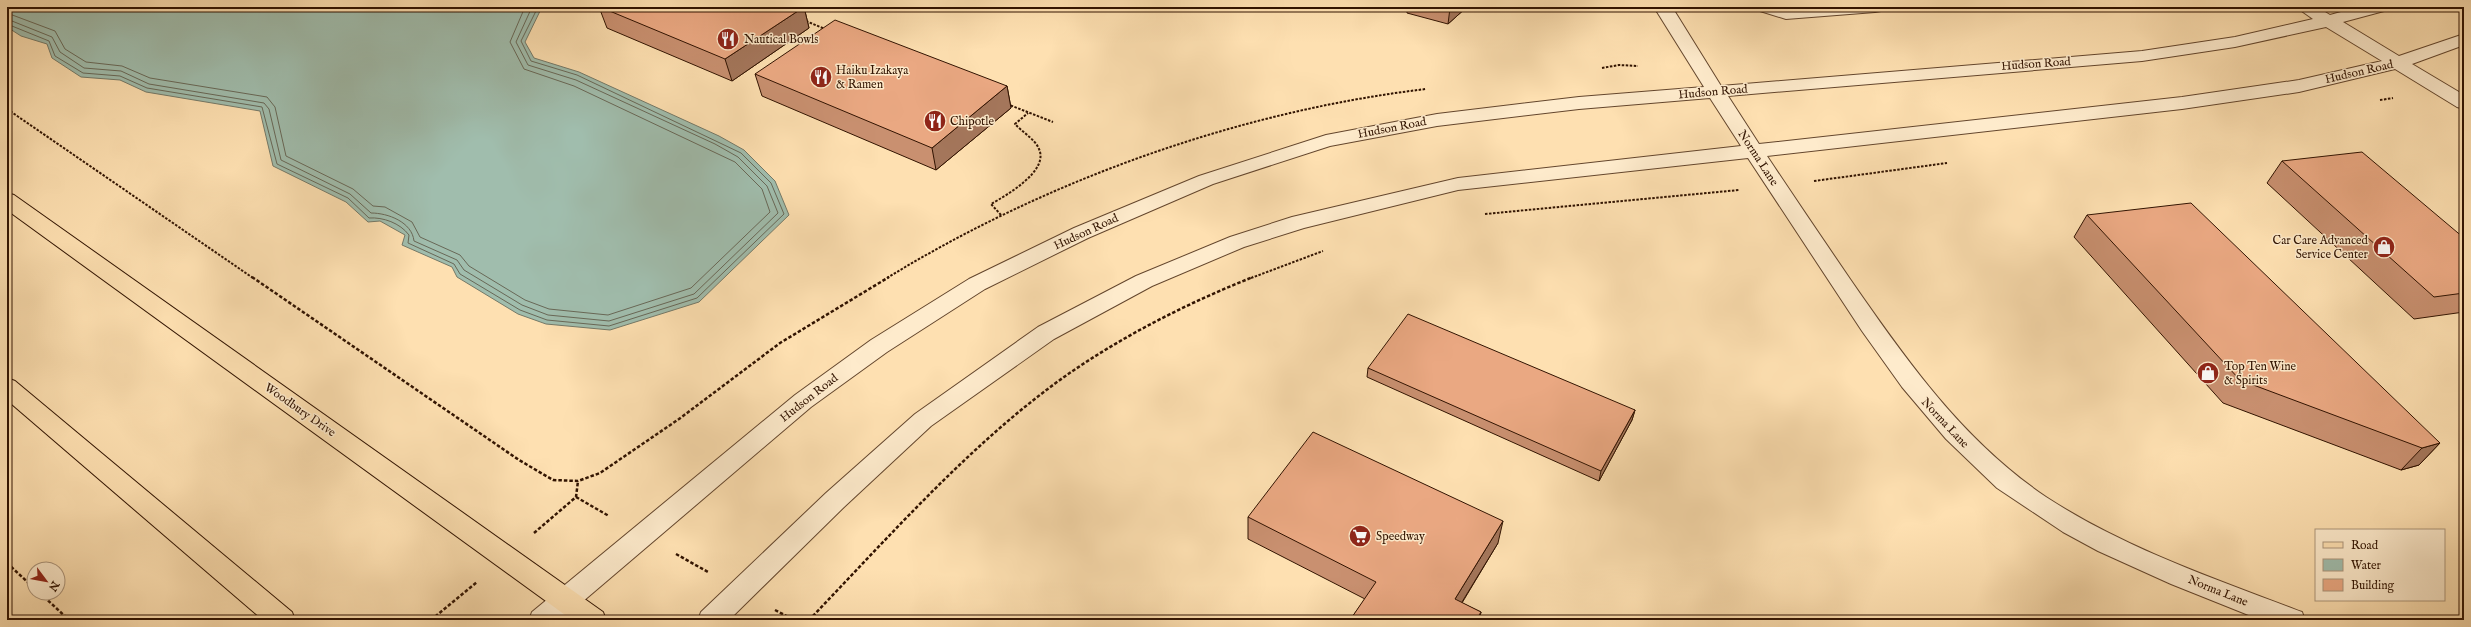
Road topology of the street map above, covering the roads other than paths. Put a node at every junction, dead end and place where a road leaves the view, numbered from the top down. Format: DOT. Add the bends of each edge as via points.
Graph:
graph roads {
  1 [pos="1663,7"];
  2 [pos="1766,7"];
  3 [pos="1875,7"];
  4 [pos="2305,7"];
  5 [pos="2378,7"];
  6 [pos="1828,9"];
  7 [pos="1795,10"];
  8 [pos="2328,21"];
  9 [pos="2464,39"];
  10 [pos="2398,63"];
  11 [pos="1716,92"];
  12 [pos="2464,103"];
  13 [pos="1752,149"];
  14 [pos="7,200"];
  15 [pos="7,387"];
  16 [pos="566,600"];
  17 [pos="282,620"];
  18 [pos="542,620"];
  19 [pos="593,620"];
  20 [pos="711,620"];
  21 [pos="2292,620"];
  1 -- 11 [label="street, Norma Lane"];
  2 -- 7 [label="street" via="1786,14"];
  3 -- 6 [label="street"];
  4 -- 8 [label="street"];
  5 -- 8 [label="street, Hudson Road"];
  6 -- 7 [label="street"];
  8 -- 10 [label="street"];
  8 -- 11 [label="street, Hudson Road" via="2235,42 2142,56"];
  9 -- 10 [label="street, Hudson Road"];
  10 -- 12 [label="street"];
  10 -- 13 [label="street, Hudson Road" via="2299,86 2182,103"];
  11 -- 13 [label="street, Norma Lane"];
  11 -- 16 [label="street, Hudson Road" via="1579,103 1437,120 1326,141 1206,180 1081,233 978,284 879,346 803,401"];
  13 -- 20 [label="street, Hudson Road" via="1450,185 1299,222 1237,242 1144,281 1046,333 923,420 835,500"];
  13 -- 21 [label="street, Norma Lane" via="1918,394 1966,446 2008,482 2061,518 2152,565"];
  14 -- 16 [label="main road, Woodbury Drive"];
  15 -- 17 [label="main road"];
  16 -- 18 [label="street, Hudson Road"];
  16 -- 19 [label="main road, Woodbury Drive"];
}
